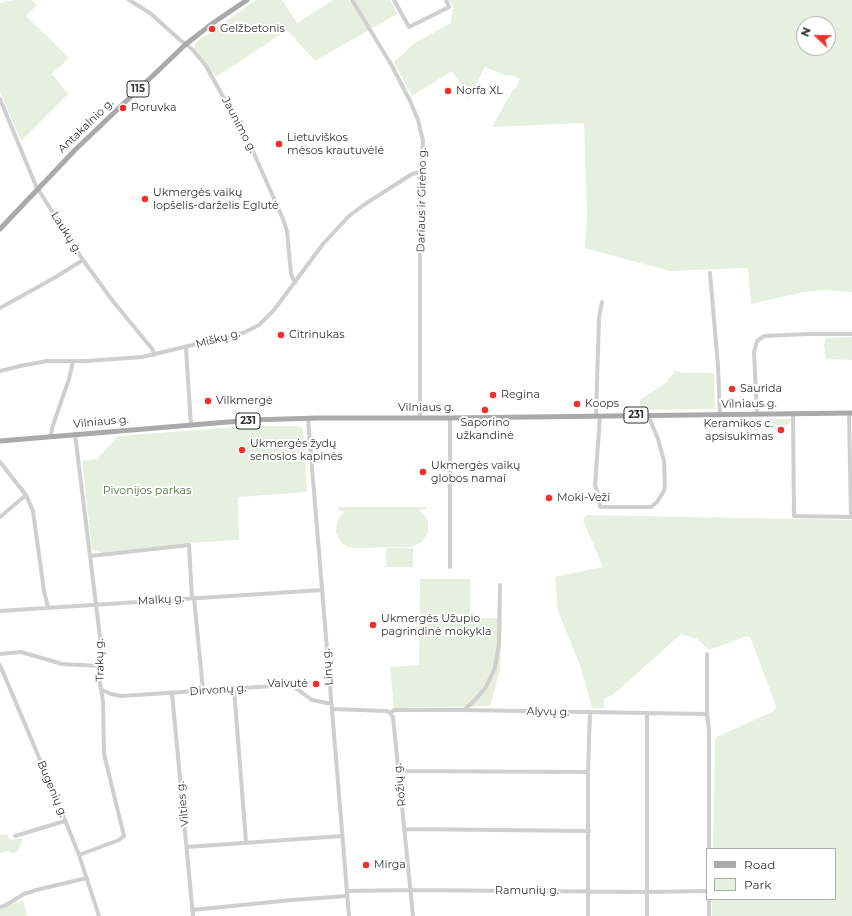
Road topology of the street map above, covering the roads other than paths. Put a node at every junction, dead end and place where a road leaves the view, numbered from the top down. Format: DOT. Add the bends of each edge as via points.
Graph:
graph roads {
  1 [pos="129,0"];
  2 [pos="247,0"];
  3 [pos="352,0"];
  4 [pos="394,0"];
  5 [pos="446,0"];
  6 [pos="186,44"];
  7 [pos="0,99"];
  8 [pos="421,172"];
  9 [pos="38,189"];
  10 [pos="0,229"];
  11 [pos="83,260"];
  12 [pos="710,273"];
  13 [pos="295,283"];
  14 [pos="602,302"];
  15 [pos="0,308"];
  16 [pos="852,334"];
  17 [pos="186,348"];
  18 [pos="154,355"];
  19 [pos="73,361"];
  20 [pos="0,371"];
  21 [pos="793,413"];
  22 [pos="850,413"];
  23 [pos="757,414"];
  24 [pos="648,415"];
  25 [pos="720,415"];
  26 [pos="598,416"];
  27 [pos="420,418"];
  28 [pos="450,418"];
  29 [pos="308,419"];
  30 [pos="191,425"];
  31 [pos="75,434"];
  32 [pos="51,436"];
  33 [pos="0,441"];
  34 [pos="0,462"];
  35 [pos="26,495"];
  36 [pos="0,517"];
  37 [pos="852,517"];
  38 [pos="91,556"];
  39 [pos="450,567"];
  40 [pos="500,585"];
  41 [pos="322,590"];
  42 [pos="193,598"];
  43 [pos="97,604"];
  44 [pos="48,607"];
  45 [pos="0,611"];
  46 [pos="0,654"];
  47 [pos="707,654"];
  48 [pos="0,665"];
  49 [pos="99,666"];
  50 [pos="234,689"];
  51 [pos="102,690"];
  52 [pos="203,690"];
  53 [pos="172,693"];
  54 [pos="331,703"];
  55 [pos="332,710"];
  56 [pos="463,710"];
  57 [pos="590,712"];
  58 [pos="390,713"];
  59 [pos="647,713"];
  60 [pos="707,714"];
  61 [pos="398,771"];
  62 [pos="588,772"];
  63 [pos="66,821"];
  64 [pos="404,829"];
  65 [pos="589,831"];
  66 [pos="15,836"];
  67 [pos="342,836"];
  68 [pos="246,842"];
  69 [pos="187,847"];
  70 [pos="709,848"];
  71 [pos="79,855"];
  72 [pos="87,878"];
  73 [pos="411,890"];
  74 [pos="347,891"];
  75 [pos="589,891"];
  76 [pos="706,891"];
  77 [pos="647,892"];
  78 [pos="348,896"];
  79 [pos="709,900"];
  80 [pos="0,907"];
  81 [pos="192,910"];
  82 [pos="99,916"];
  83 [pos="193,916"];
  84 [pos="349,916"];
  85 [pos="413,916"];
  86 [pos="588,916"];
  87 [pos="648,916"];
  88 [pos="709,916"];
  1 -- 6 [label="street, Jaunimo g."];
  2 -- 6 [label="main road, Antakalnio g. / 115"];
  3 -- 8 [label="street, Dariaus ir Girėno g." via="392,66 418,120 423,141"];
  4 -- 5 [label="street" via="409,26 449,7"];
  6 -- 9 [label="main road, Antakalnio g. / 115"];
  6 -- 13 [label="street, Jaunimo g." via="206,66 252,149 287,231 291,274"];
  7 -- 9 [label="street, Laukų g."];
  8 -- 13 [label="street, Miškų g." via="412,174 349,216 323,244"];
  8 -- 27 [label="street, Dariaus ir Girėno g."];
  9 -- 10 [label="main road, Antakalnio g. / 115"];
  9 -- 11 [label="street, Laukų g."];
  11 -- 15 [label="street"];
  11 -- 18 [label="street, Laukų g." via="153,350"];
  12 -- 25 [label="street"];
  13 -- 17 [label="street, Miškų g." via="274,310 258,325 243,333"];
  14 -- 26 [label="street" via="599,317"];
  16 -- 23 [label="street" via="764,336 757,342 754,352"];
  17 -- 18 [label="street, Miškų g."];
  17 -- 30 [label="street"];
  18 -- 19 [label="street, Miškų g."];
  19 -- 20 [label="street, Miškų g." via="47,361"];
  19 -- 32 [label="street" via="70,379"];
  21 -- 22 [label="main road, Vilniaus g. / 231"];
  21 -- 23 [label="main road, Vilniaus g. / 231"];
  21 -- 37 [label="street" via="794,516"];
  22 -- 37 [label="street"];
  23 -- 25 [label="main road, Vilniaus g. / 231"];
  24 -- 25 [label="main road, Vilniaus g. / 231"];
  24 -- 26 [label="main road, Vilniaus g. / 231"];
  24 -- 26 [label="street" via="664,461 665,485 657,502 651,507 600,507 595,486"];
  26 -- 28 [label="main road, Vilniaus g. / 231"];
  27 -- 28 [label="main road, Vilniaus g. / 231"];
  27 -- 29 [label="main road, Vilniaus g. / 231"];
  28 -- 39 [label="street"];
  29 -- 30 [label="main road, Vilniaus g. / 231"];
  29 -- 41 [label="street, Linų g."];
  30 -- 31 [label="main road, Vilniaus g. / 231"];
  31 -- 32 [label="main road, Vilniaus g. / 231"];
  31 -- 38 [label="street, Trakų g."];
  32 -- 33 [label="main road, Vilniaus g. / 231"];
  34 -- 35 [label="street"];
  35 -- 36 [label="street"];
  35 -- 44 [label="street" via="33,511"];
  38 -- 42 [label="street" via="189,545"];
  38 -- 43 [label="street, Trakų g."];
  40 -- 56 [label="street" via="499,643 495,668 486,687"];
  41 -- 42 [label="street, Malkų g."];
  41 -- 54 [label="street, Linų g."];
  42 -- 43 [label="street, Malkų g."];
  42 -- 52 [label="street"];
  43 -- 44 [label="street, Malkų g."];
  43 -- 49 [label="street, Trakų g."];
  44 -- 45 [label="street, Malkų g."];
  46 -- 49 [label="street" via="21,652 62,664"];
  47 -- 60 [label="street"];
  48 -- 63 [label="street, Bugenių g."];
  49 -- 51 [label="street, Trakų g." via="99,685"];
  50 -- 52 [label="street, Dirvonų g."];
  50 -- 54 [label="street, Dirvonų g." via="288,685 312,700"];
  50 -- 68 [label="street"];
  51 -- 53 [label="street, Dirvonų g." via="121,696"];
  51 -- 71 [label="street, Trakų g." via="104,754 124,836 120,840"];
  52 -- 53 [label="street, Dirvonų g."];
  53 -- 69 [label="street, Vilties g."];
  54 -- 55 [label="street, Linų g."];
  55 -- 58 [label="street"];
  55 -- 67 [label="street, Linų g."];
  56 -- 57 [label="street, Alyvų g."];
  56 -- 58 [label="street, Alyvų g." via="394,710"];
  57 -- 59 [label="street, Alyvų g."];
  57 -- 62 [label="street"];
  58 -- 61 [label="street, Rožių g." via="393,717"];
  59 -- 60 [label="street, Alyvų g."];
  59 -- 77 [label="street"];
  60 -- 70 [label="street"];
  61 -- 62 [label="street"];
  61 -- 64 [label="street, Rožių g."];
  62 -- 65 [label="street"];
  63 -- 66 [label="street"];
  63 -- 71 [label="street, Bugenių g."];
  64 -- 65 [label="street"];
  64 -- 73 [label="street, Rožių g."];
  65 -- 75 [label="street"];
  67 -- 68 [label="street"];
  67 -- 74 [label="street, Linų g."];
  68 -- 69 [label="street"];
  69 -- 81 [label="street, Vilties g."];
  71 -- 72 [label="street, Bugenių g."];
  72 -- 80 [label="street" via="24,894"];
  72 -- 82 [label="street, Bugenių g."];
  73 -- 74 [label="street, Ramunių g."];
  73 -- 75 [label="street, Ramunių g."];
  73 -- 85 [label="street, Rožių g."];
  74 -- 78 [label="street, Linų g."];
  75 -- 77 [label="street, Ramunių g."];
  75 -- 86 [label="street"];
  76 -- 77 [label="street, Ramunių g."];
  77 -- 87 [label="street"];
  78 -- 81 [label="street"];
  78 -- 84 [label="street, Linų g."];
  79 -- 88 [label="street"];
  81 -- 83 [label="street, Vilties g."];
}
